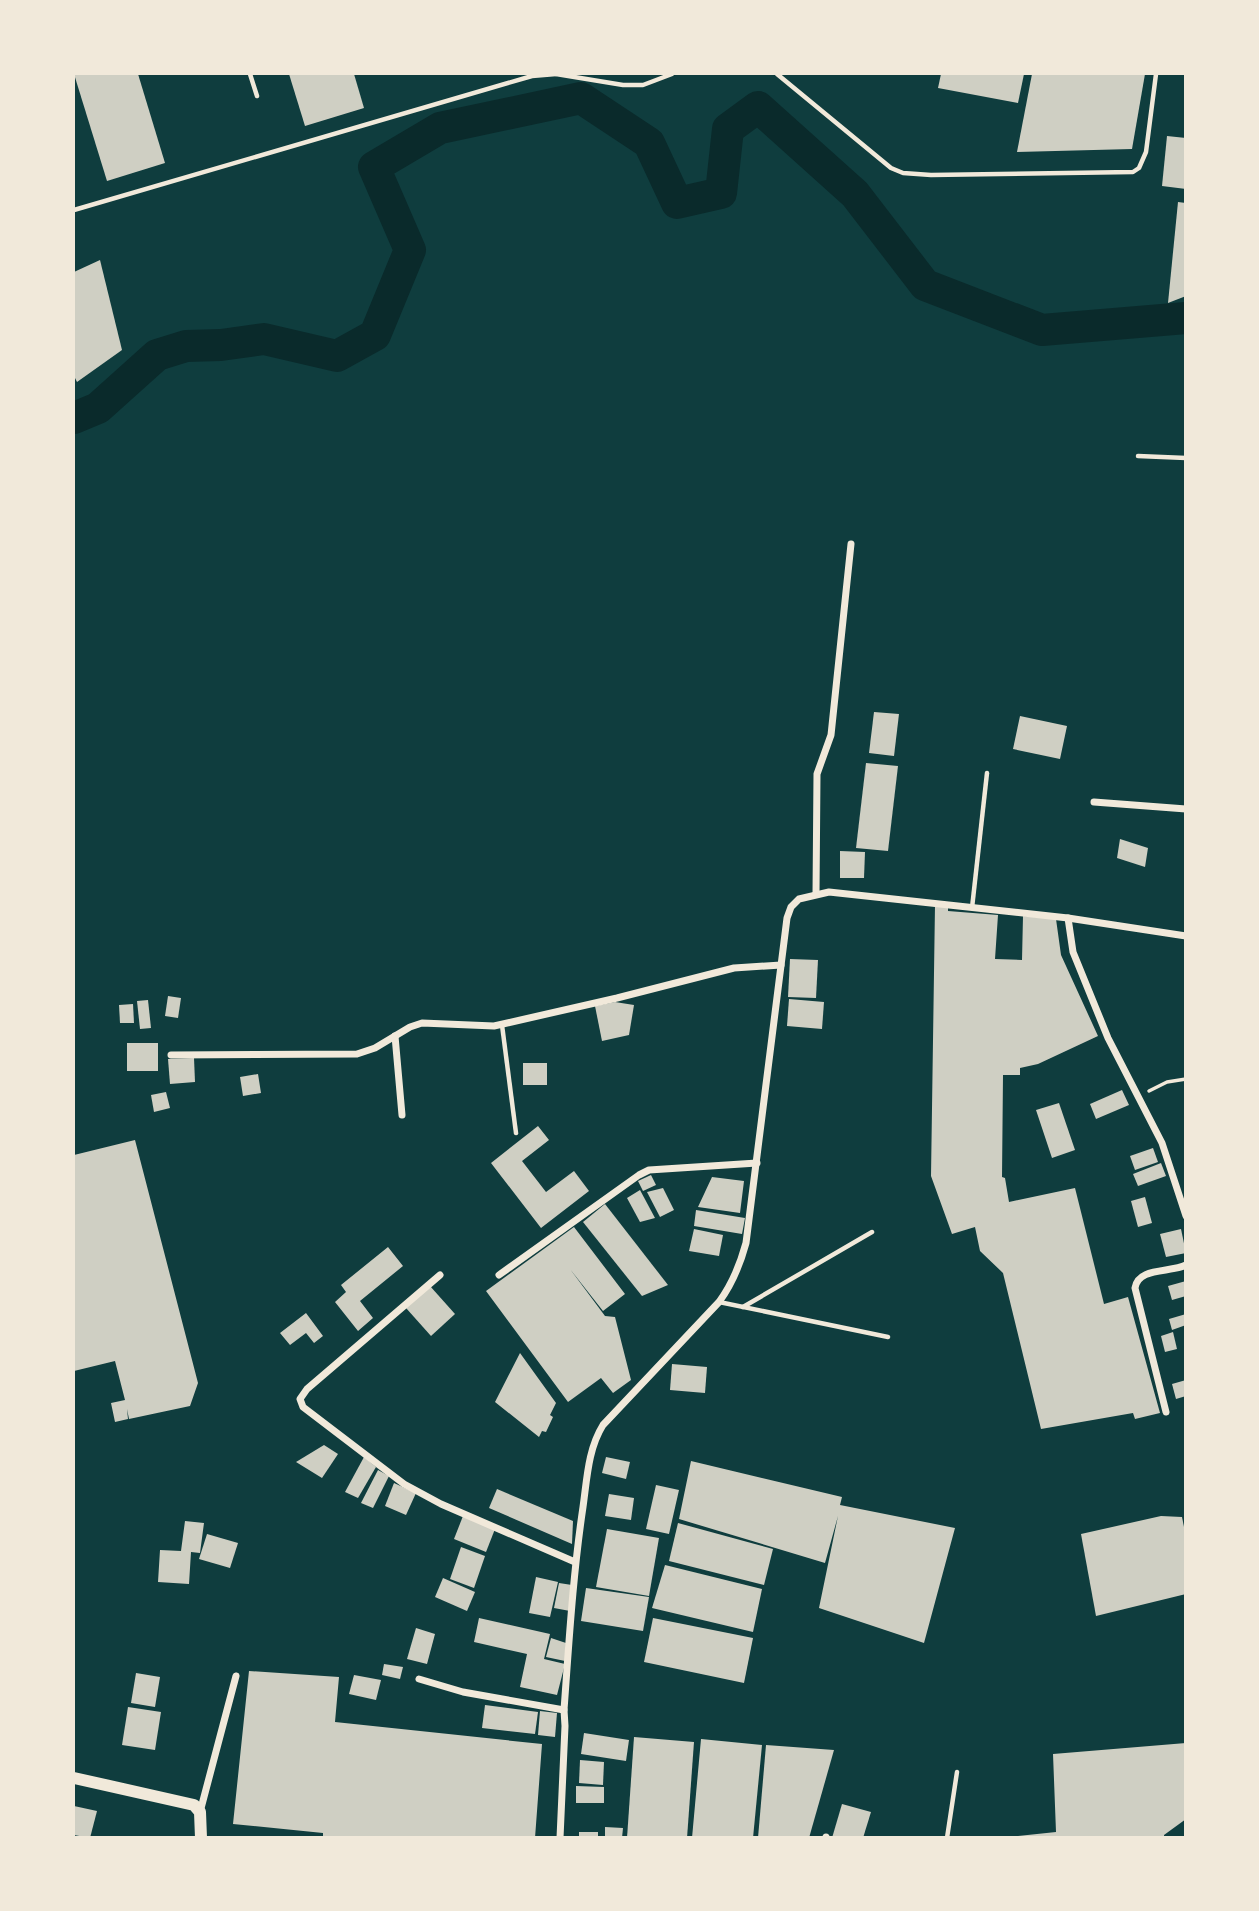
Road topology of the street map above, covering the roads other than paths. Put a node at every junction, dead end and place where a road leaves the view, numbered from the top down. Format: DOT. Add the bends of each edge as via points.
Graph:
graph roads {
  1 [pos="250,74"];
  2 [pos="556,74"];
  3 [pos="672,74"];
  4 [pos="777,74"];
  5 [pos="1156,74"];
  6 [pos="257,96"];
  7 [pos="74,210"];
  8 [pos="1138,456"];
  9 [pos="1185,458"];
  10 [pos="851,544"];
  11 [pos="987,773"];
  12 [pos="1094,802"];
  13 [pos="1185,809"];
  14 [pos="816,894"];
  15 [pos="972,908"];
  16 [pos="1068,918"];
  17 [pos="1185,936"];
  18 [pos="780,965"];
  19 [pos="502,1025"];
  20 [pos="395,1036"];
  21 [pos="171,1055"];
  22 [pos="402,1115"];
  23 [pos="516,1133"];
  24 [pos="757,1163"];
  25 [pos="1185,1216"];
  26 [pos="873,1233"];
  27 [pos="1185,1265"];
  28 [pos="440,1275"];
  29 [pos="499,1275"];
  30 [pos="719,1302"];
  31 [pos="743,1307"];
  32 [pos="888,1337"];
  33 [pos="1166,1412"];
  34 [pos="575,1562"];
  35 [pos="236,1676"];
  36 [pos="419,1679"];
  37 [pos="564,1710"];
  38 [pos="957,1772"];
  39 [pos="74,1778"];
  40 [pos="200,1812"];
  41 [pos="201,1838"];
  42 [pos="560,1838"];
  43 [pos="947,1838"];
  1 -- 6 [label="lane"];
  2 -- 3 [label="lane" via="623,85 643,85"];
  2 -- 7 [label="lane" via="532,76"];
  4 -- 5 [label="lane" via="891,168 931,176 1133,172 1146,152"];
  8 -- 9 [label="lane"];
  10 -- 14 [label="street" via="831,735 817,774"];
  11 -- 15 [label="lane"];
  12 -- 13 [label="street"];
  14 -- 15 [label="street"];
  14 -- 18 [label="street" via="791,907"];
  15 -- 16 [label="street"];
  16 -- 17 [label="street"];
  16 -- 25 [label="street" via="1073,952 1108,1038 1162,1143"];
  18 -- 19 [label="street" via="734,968"];
  18 -- 24 [label="street"];
  19 -- 20 [label="street" via="422,1023"];
  19 -- 23 [label="lane"];
  20 -- 21 [label="street" via="357,1054"];
  20 -- 22 [label="street"];
  24 -- 29 [label="street" via="649,1170"];
  24 -- 30 [label="street" via="746,1242 733,1282"];
  26 -- 31 [label="lane"];
  27 -- 33 [label="street" via="1142,1275 1135,1288"];
  28 -- 34 [label="street" via="307,1389 300,1399 303,1407 404,1484"];
  30 -- 31 [label="lane"];
  30 -- 34 [label="street" via="598,1434"];
  31 -- 32 [label="lane"];
  34 -- 37 [label="street"];
  35 -- 40 [label="street"];
  36 -- 37 [label="street" via="477,1695"];
  37 -- 42 [label="street"];
  38 -- 43 [label="lane"];
  39 -- 40 [label="street" via="184,1801"];
  40 -- 41 [label="street"];
}
